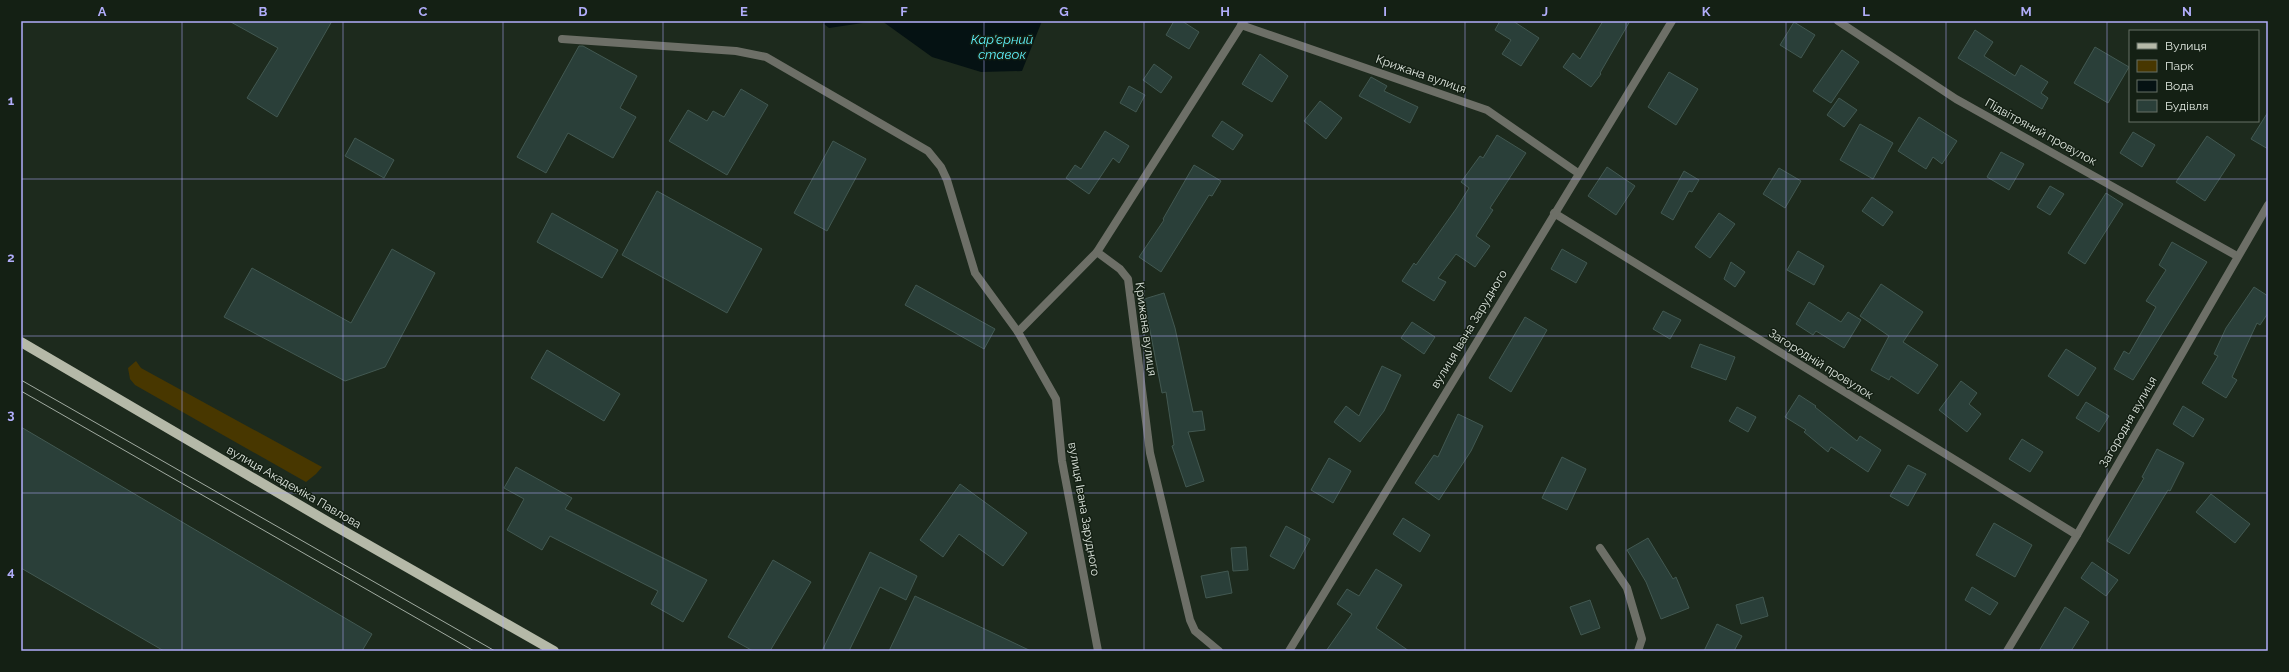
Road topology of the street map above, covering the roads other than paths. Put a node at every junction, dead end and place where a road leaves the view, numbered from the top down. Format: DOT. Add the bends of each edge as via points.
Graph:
graph roads {
  1 [pos="1672,21"];
  2 [pos="1838,21"];
  3 [pos="1243,23"];
  4 [pos="562,39"];
  5 [pos="1578,173"];
  6 [pos="2268,204"];
  7 [pos="1554,213"];
  8 [pos="1097,252"];
  9 [pos="2237,256"];
  10 [pos="1018,332"];
  11 [pos="21,342"];
  12 [pos="2077,535"];
  13 [pos="1600,548"];
  14 [pos="554,651"];
  15 [pos="1098,651"];
  16 [pos="1218,651"];
  17 [pos="1289,651"];
  18 [pos="1638,651"];
  19 [pos="2007,651"];
  1 -- 5 [label="street, вулиця Івана Зарудного"];
  2 -- 9 [label="street, Підвітряний провулок" via="1956,99"];
  3 -- 5 [label="street, Крижана вулиця" via="1487,110"];
  3 -- 8 [label="street, Крижана вулиця"];
  4 -- 10 [label="street, вулиця Івана Зарудного" via="736,51 766,57 928,151 948,180 975,273"];
  5 -- 7 [label="street, вулиця Івана Зарудного"];
  6 -- 9 [label="street, Загородня вулиця"];
  7 -- 12 [label="street, Загородній провулок"];
  7 -- 17 [label="street, вулиця Івана Зарудного"];
  8 -- 10 [label="street"];
  8 -- 16 [label="street, Крижана вулиця" via="1120,268 1128,279 1150,453 1190,620 1195,631"];
  9 -- 12 [label="street, Загородня вулиця"];
  10 -- 15 [label="street, вулиця Івана Зарудного" via="1056,399 1062,462"];
  11 -- 14 [label="main road, вулиця Академіка Павлова"];
  12 -- 19 [label="street, Загородня вулиця"];
  13 -- 18 [label="street" via="1627,588 1642,639"];
}
